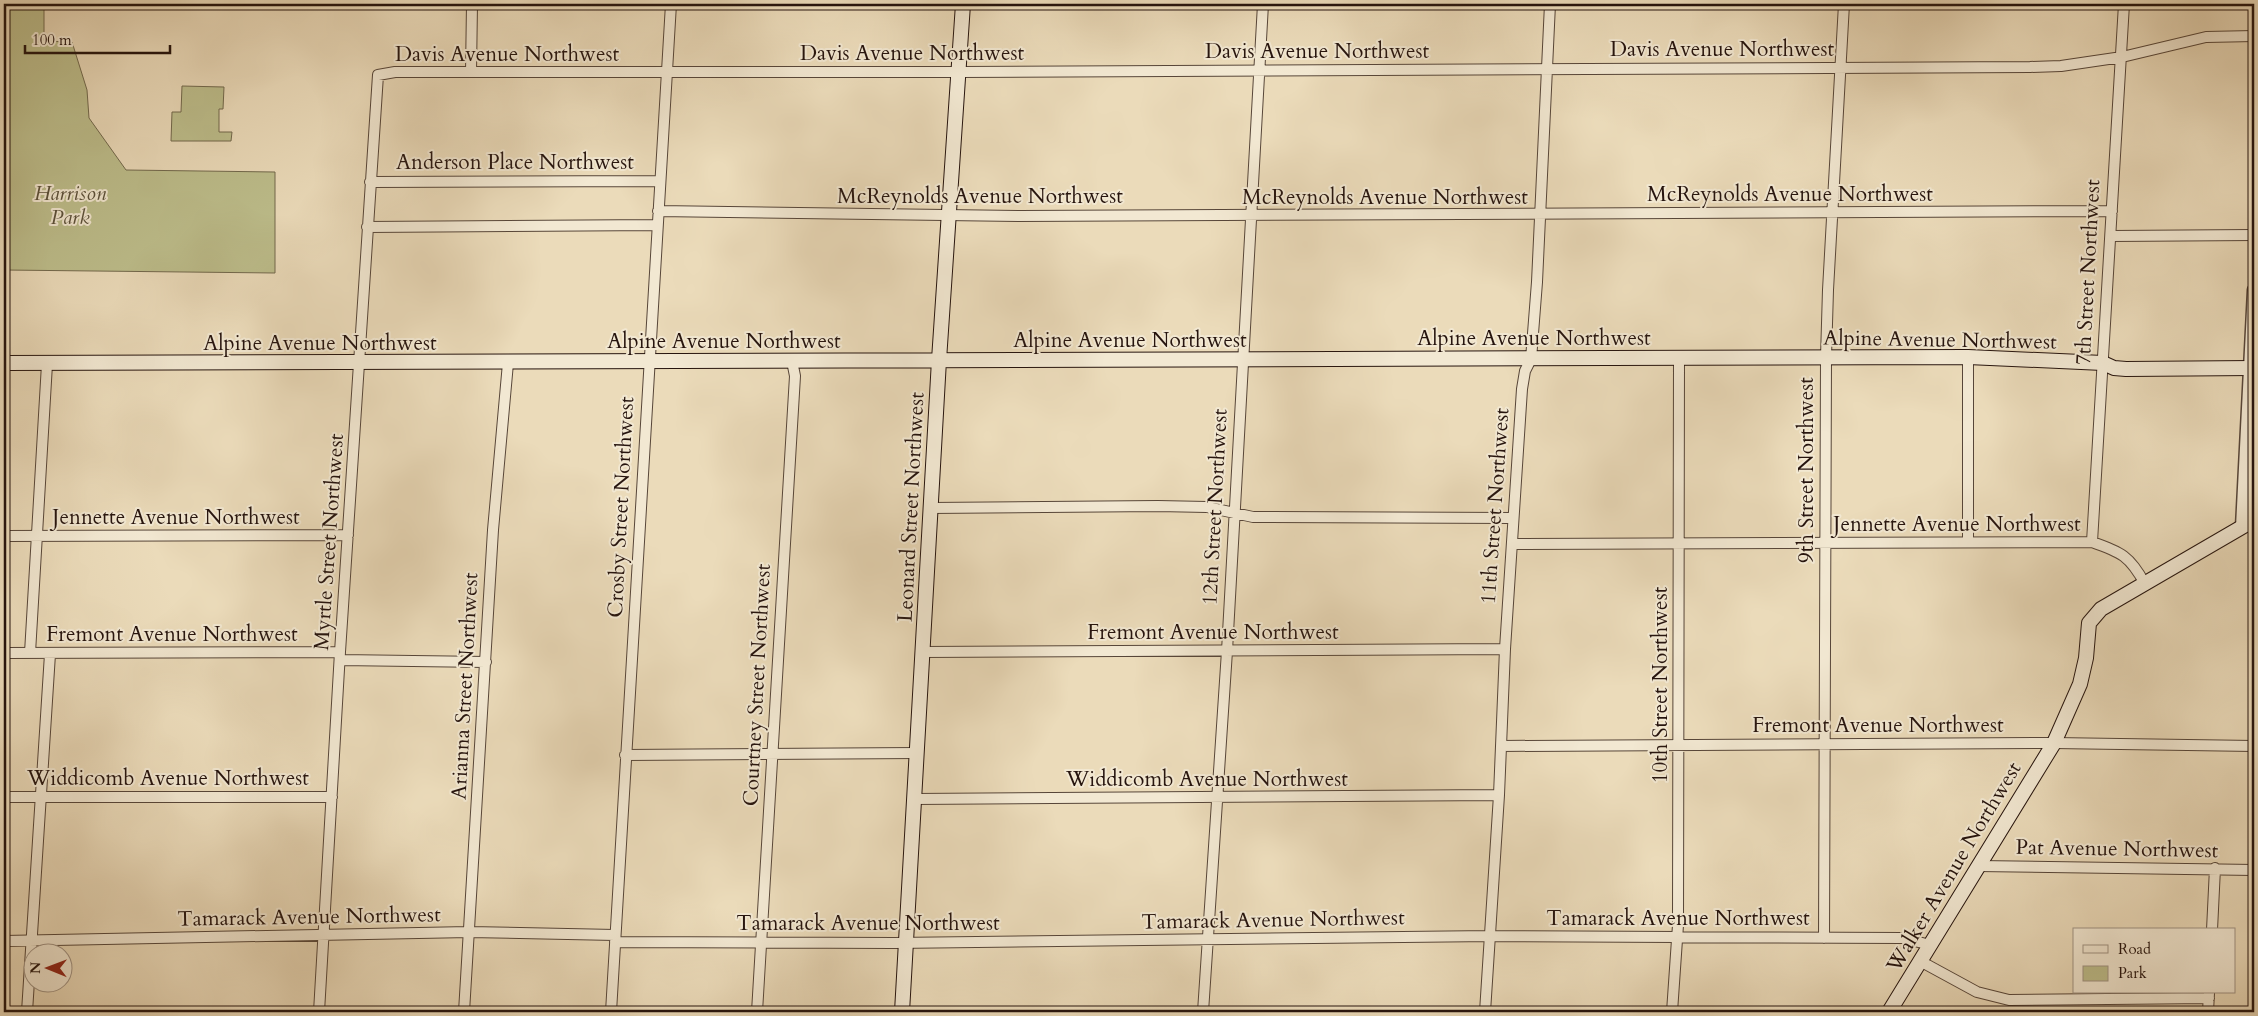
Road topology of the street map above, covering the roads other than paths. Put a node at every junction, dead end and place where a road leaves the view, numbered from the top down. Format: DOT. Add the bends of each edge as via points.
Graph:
graph roads {
  1 [pos="472,4"];
  2 [pos="671,4"];
  3 [pos="963,4"];
  4 [pos="1263,4"];
  5 [pos="1550,4"];
  6 [pos="1844,4"];
  7 [pos="2124,4"];
  8 [pos="2254,36"];
  9 [pos="2122,56"];
  10 [pos="1841,68"];
  11 [pos="1548,69"];
  12 [pos="1260,70"];
  13 [pos="471,72"];
  14 [pos="668,72"];
  15 [pos="959,72"];
  16 [pos="378,75"];
  17 [pos="660,180"];
  18 [pos="370,182"];
  19 [pos="658,211"];
  20 [pos="1832,212"];
  21 [pos="2112,212"];
  22 [pos="1541,215"];
  23 [pos="948,216"];
  24 [pos="1250,216"];
  25 [pos="657,225"];
  26 [pos="367,227"];
  27 [pos="2254,235"];
  28 [pos="2111,236"];
  29 [pos="2254,290"];
  30 [pos="1826,357"];
  31 [pos="1968,357"];
  32 [pos="1679,358"];
  33 [pos="1242,359"];
  34 [pos="1531,359"];
  35 [pos="939,360"];
  36 [pos="649,361"];
  37 [pos="792,361"];
  38 [pos="4,363"];
  39 [pos="359,363"];
  40 [pos="508,363"];
  41 [pos="2103,363"];
  42 [pos="47,364"];
  43 [pos="2252,368"];
  44 [pos="931,508"];
  45 [pos="1233,512"];
  46 [pos="1513,518"];
  47 [pos="2248,524"];
  48 [pos="348,535"];
  49 [pos="4,536"];
  50 [pos="36,536"];
  51 [pos="1968,542"];
  52 [pos="2092,542"];
  53 [pos="1824,543"];
  54 [pos="1512,544"];
  55 [pos="1678,545"];
  56 [pos="2146,584"];
  57 [pos="1504,649"];
  58 [pos="1226,651"];
  59 [pos="922,652"];
  60 [pos="4,653"];
  61 [pos="30,653"];
  62 [pos="50,654"];
  63 [pos="340,656"];
  64 [pos="486,662"];
  65 [pos="2054,743"];
  66 [pos="1824,744"];
  67 [pos="1501,746"];
  68 [pos="1680,746"];
  69 [pos="2254,746"];
  70 [pos="917,753"];
  71 [pos="772,754"];
  72 [pos="625,755"];
  73 [pos="1499,795"];
  74 [pos="332,796"];
  75 [pos="4,797"];
  76 [pos="42,797"];
  77 [pos="1216,798"];
  78 [pos="915,799"];
  79 [pos="1978,866"];
  80 [pos="2215,868"];
  81 [pos="2254,870"];
  82 [pos="2212,928"];
  83 [pos="469,932"];
  84 [pos="323,936"];
  85 [pos="1491,936"];
  86 [pos="1678,938"];
  87 [pos="1824,938"];
  88 [pos="615,939"];
  89 [pos="1208,940"];
  90 [pos="4,941"];
  91 [pos="31,941"];
  92 [pos="761,943"];
  93 [pos="906,943"];
  94 [pos="1930,945"];
  95 [pos="1920,961"];
  96 [pos="2209,995"];
  97 [pos="26,1012"];
  98 [pos="319,1012"];
  99 [pos="464,1012"];
  100 [pos="611,1012"];
  101 [pos="757,1012"];
  102 [pos="902,1012"];
  103 [pos="1203,1012"];
  104 [pos="1486,1012"];
  105 [pos="1672,1012"];
  106 [pos="1889,1012"];
  107 [pos="2208,1012"];
  1 -- 13 [label="street"];
  2 -- 14 [label="street, Crosby Street Northwest"];
  3 -- 15 [label="main road, Leonard Street Northwest"];
  4 -- 12 [label="street, 12th Street Northwest"];
  5 -- 11 [label="street, 11th Street Northwest"];
  6 -- 10 [label="street, 9th Street Northwest"];
  7 -- 9 [label="street, 7th Street Northwest"];
  8 -- 9 [label="street, Davis Avenue Northwest" via="2206,37"];
  9 -- 10 [label="street, Davis Avenue Northwest" via="2061,66"];
  9 -- 21 [label="street, 7th Street Northwest"];
  10 -- 11 [label="street, Davis Avenue Northwest"];
  10 -- 20 [label="street, 9th Street Northwest"];
  11 -- 12 [label="street, Davis Avenue Northwest"];
  11 -- 22 [label="street, 11th Street Northwest"];
  12 -- 15 [label="street, Davis Avenue Northwest"];
  12 -- 24 [label="street, 12th Street Northwest"];
  13 -- 14 [label="street, Davis Avenue Northwest"];
  13 -- 16 [label="street, Davis Avenue Northwest"];
  14 -- 15 [label="street, Davis Avenue Northwest"];
  14 -- 17 [label="street, Crosby Street Northwest"];
  15 -- 23 [label="main road, Leonard Street Northwest"];
  16 -- 18 [label="street, Myrtle Street Northwest"];
  17 -- 18 [label="street, Anderson Place Northwest"];
  17 -- 19 [label="street, Crosby Street Northwest"];
  18 -- 26 [label="street, Myrtle Street Northwest"];
  19 -- 23 [label="street, McReynolds Avenue Northwest"];
  19 -- 25 [label="street, Crosby Street Northwest"];
  20 -- 21 [label="street, McReynolds Avenue Northwest"];
  20 -- 22 [label="street, McReynolds Avenue Northwest"];
  20 -- 30 [label="street, 9th Street Northwest"];
  21 -- 28 [label="street, 7th Street Northwest"];
  22 -- 24 [label="street, McReynolds Avenue Northwest"];
  22 -- 34 [label="street, 11th Street Northwest"];
  23 -- 24 [label="street, McReynolds Avenue Northwest"];
  23 -- 35 [label="main road, Leonard Street Northwest"];
  24 -- 33 [label="street, 12th Street Northwest"];
  25 -- 26 [label="street"];
  25 -- 36 [label="street, Crosby Street Northwest"];
  26 -- 39 [label="street, Myrtle Street Northwest"];
  27 -- 28 [label="street"];
  28 -- 41 [label="street, 7th Street Northwest"];
  29 -- 43 [label="street"];
  30 -- 31 [label="main road, Alpine Avenue Northwest"];
  30 -- 32 [label="main road, Alpine Avenue Northwest"];
  30 -- 53 [label="street, 9th Street Northwest"];
  31 -- 41 [label="main road, Alpine Avenue Northwest"];
  31 -- 51 [label="street"];
  32 -- 34 [label="main road, Alpine Avenue Northwest"];
  32 -- 55 [label="street, 10th Street Northwest"];
  33 -- 34 [label="main road, Alpine Avenue Northwest"];
  33 -- 35 [label="main road, Alpine Avenue Northwest"];
  33 -- 45 [label="street, 12th Street Northwest"];
  34 -- 46 [label="street, 11th Street Northwest" via="1522,389"];
  35 -- 37 [label="main road, Alpine Avenue Northwest"];
  35 -- 44 [label="main road, Leonard Street Northwest"];
  36 -- 37 [label="main road, Alpine Avenue Northwest"];
  36 -- 40 [label="main road, Alpine Avenue Northwest"];
  36 -- 72 [label="street, Crosby Street Northwest"];
  37 -- 71 [label="street, Courtney Street Northwest" via="795,376"];
  38 -- 42 [label="main road, Alpine Avenue Northwest"];
  39 -- 40 [label="main road, Alpine Avenue Northwest"];
  39 -- 42 [label="main road, Alpine Avenue Northwest"];
  39 -- 48 [label="street, Myrtle Street Northwest"];
  40 -- 64 [label="street, Arianna Street Northwest" via="493,530"];
  41 -- 43 [label="main road, Alpine Avenue Northwest" via="2126,369"];
  41 -- 52 [label="street, 7th Street Northwest"];
  42 -- 50 [label="street"];
  43 -- 47 [label="street"];
  44 -- 45 [label="street" via="1158,506 1208,507"];
  44 -- 59 [label="main road, Leonard Street Northwest"];
  45 -- 46 [label="street" via="1253,517"];
  45 -- 58 [label="street, 12th Street Northwest"];
  46 -- 54 [label="street, 11th Street Northwest"];
  47 -- 56 [label="main road"];
  48 -- 50 [label="street, Jennette Avenue Northwest"];
  48 -- 63 [label="street, Myrtle Street Northwest"];
  49 -- 50 [label="street, Jennette Avenue Northwest"];
  50 -- 61 [label="street"];
  51 -- 52 [label="street, Jennette Avenue Northwest"];
  51 -- 53 [label="street, Jennette Avenue Northwest"];
  52 -- 56 [label="street, Jennette Avenue Northwest" via="2116,550 2131,561"];
  53 -- 55 [label="street, Jennette Avenue Northwest"];
  53 -- 66 [label="street, 9th Street Northwest"];
  54 -- 55 [label="street, Jennette Avenue Northwest"];
  54 -- 57 [label="street, 11th Street Northwest"];
  55 -- 68 [label="street, 10th Street Northwest"];
  56 -- 65 [label="main road" via="2100,610 2090,623 2080,684"];
  57 -- 58 [label="street, Fremont Avenue Northwest"];
  57 -- 67 [label="street, 11th Street Northwest"];
  58 -- 59 [label="street, Fremont Avenue Northwest"];
  58 -- 77 [label="street, 12th Street Northwest"];
  59 -- 70 [label="main road, Leonard Street Northwest"];
  60 -- 61 [label="street, Fremont Avenue Northwest"];
  61 -- 62 [label="street, Fremont Avenue Northwest"];
  62 -- 63 [label="street, Fremont Avenue Northwest"];
  62 -- 76 [label="street"];
  63 -- 64 [label="street, Fremont Avenue Northwest"];
  63 -- 74 [label="street, Myrtle Street Northwest"];
  64 -- 83 [label="street, Arianna Street Northwest"];
  65 -- 66 [label="street, Fremont Avenue Northwest"];
  65 -- 69 [label="street, Fremont Avenue Northwest"];
  65 -- 79 [label="main road, Walker Avenue Northwest"];
  66 -- 68 [label="street, Fremont Avenue Northwest"];
  66 -- 87 [label="street, 9th Street Northwest"];
  67 -- 68 [label="street, Fremont Avenue Northwest"];
  67 -- 73 [label="street, 11th Street Northwest"];
  68 -- 86 [label="street, 10th Street Northwest"];
  70 -- 71 [label="street"];
  70 -- 78 [label="main road, Leonard Street Northwest"];
  71 -- 72 [label="street"];
  71 -- 92 [label="street, Courtney Street Northwest"];
  72 -- 88 [label="street, Crosby Street Northwest"];
  73 -- 77 [label="street, Widdicomb Avenue Northwest"];
  73 -- 85 [label="street, 11th Street Northwest"];
  74 -- 76 [label="street, Widdicomb Avenue Northwest"];
  74 -- 84 [label="street, Myrtle Street Northwest"];
  75 -- 76 [label="street, Widdicomb Avenue Northwest"];
  76 -- 91 [label="street"];
  77 -- 78 [label="street, Widdicomb Avenue Northwest"];
  77 -- 89 [label="street, 12th Street Northwest"];
  78 -- 93 [label="main road, Leonard Street Northwest"];
  79 -- 80 [label="street, Pat Avenue Northwest"];
  79 -- 94 [label="main road, Walker Avenue Northwest"];
  80 -- 81 [label="street, Pat Avenue Northwest"];
  80 -- 82 [label="street"];
  83 -- 84 [label="street, Tamarack Avenue Northwest"];
  83 -- 88 [label="street, Tamarack Avenue Northwest"];
  83 -- 99 [label="street, Arianna Street Northwest"];
  84 -- 91 [label="street, Tamarack Avenue Northwest"];
  84 -- 98 [label="street, Myrtle Street Northwest"];
  85 -- 86 [label="street, Tamarack Avenue Northwest"];
  85 -- 89 [label="street, Tamarack Avenue Northwest"];
  85 -- 104 [label="street, 11th Street Northwest"];
  86 -- 87 [label="street, Tamarack Avenue Northwest"];
  86 -- 105 [label="street, 10th Street Northwest"];
  87 -- 94 [label="street, Tamarack Avenue Northwest" via="1903,938"];
  88 -- 92 [label="street, Tamarack Avenue Northwest"];
  88 -- 100 [label="street, Crosby Street Northwest"];
  89 -- 93 [label="street, Tamarack Avenue Northwest"];
  89 -- 103 [label="street, 12th Street Northwest"];
  90 -- 91 [label="street, Tamarack Avenue Northwest"];
  91 -- 97 [label="street"];
  92 -- 93 [label="street, Tamarack Avenue Northwest"];
  92 -- 101 [label="street, Courtney Street Northwest"];
  93 -- 102 [label="main road, Leonard Street Northwest"];
  94 -- 95 [label="main road, Walker Avenue Northwest"];
  95 -- 96 [label="street" via="1977,992 2009,1000"];
  95 -- 106 [label="main road, Walker Avenue Northwest"];
  96 -- 107 [label="street"];
}
